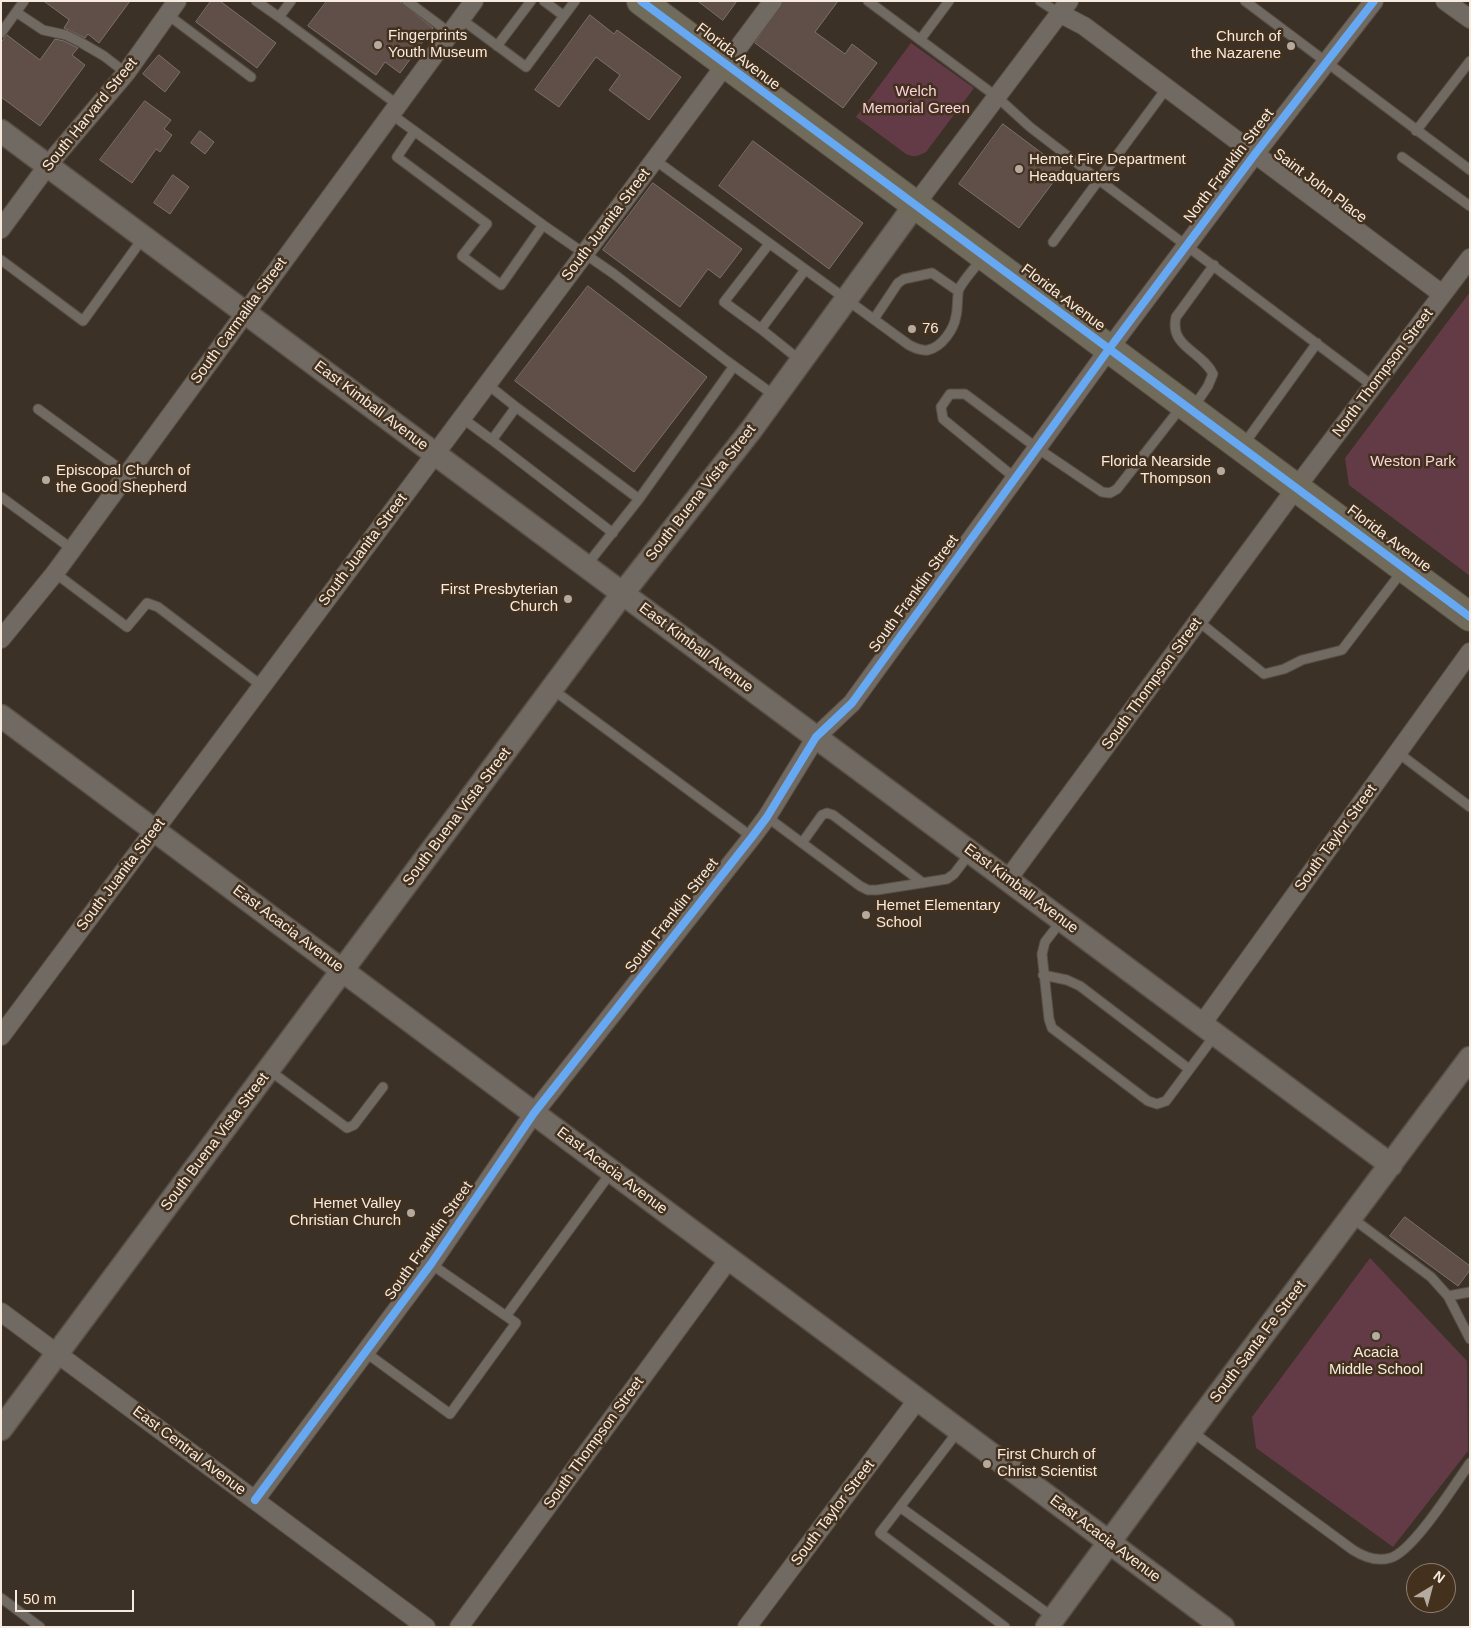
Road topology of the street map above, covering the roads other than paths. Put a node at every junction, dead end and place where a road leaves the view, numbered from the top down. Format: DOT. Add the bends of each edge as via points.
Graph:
graph roads {
  1 [pos="24,1"];
  2 [pos="256,1"];
  3 [pos="291,1"];
  4 [pos="407,1"];
  5 [pos="474,1"];
  6 [pos="531,1"];
  7 [pos="544,1"];
  8 [pos="575,1"];
  9 [pos="640,1"];
  10 [pos="773,1"];
  11 [pos="868,1"];
  12 [pos="949,1"];
  13 [pos="1040,1"];
  14 [pos="1245,1"];
  15 [pos="1374,1"];
  16 [pos="1445,1"];
  17 [pos="1064,7"];
  18 [pos="173,8"];
  19 [pos="16,12"];
  20 [pos="564,16"];
  21 [pos="279,17"];
  22 [pos="461,19"];
  23 [pos="1470,20"];
  24 [pos="1,33"];
  25 [pos="450,34"];
  26 [pos="920,40"];
  27 [pos="497,46"];
  28 [pos="1470,61"];
  29 [pos="1326,63"];
  30 [pos="726,64"];
  31 [pos="126,72"];
  32 [pos="251,77"];
  33 [pos="1166,89"];
  34 [pos="997,97"];
  35 [pos="394,109"];
  36 [pos="1,131"];
  37 [pos="1416,131"];
  38 [pos="414,132"];
  39 [pos="1255,154"];
  40 [pos="1402,157"];
  41 [pos="655,160"];
  42 [pos="48,166"];
  43 [pos="1470,170"];
  44 [pos="1098,180"];
  45 [pos="915,205"];
  46 [pos="1470,206"];
  47 [pos="543,226"];
  48 [pos="1,228"];
  49 [pos="144,236"];
  50 [pos="1052,242"];
  51 [pos="769,244"];
  52 [pos="1187,245"];
  53 [pos="585,253"];
  54 [pos="984,256"];
  55 [pos="1470,258"];
  56 [pos="1,260"];
  57 [pos="1214,265"];
  58 [pos="805,270"];
  59 [pos="958,291"];
  60 [pos="1442,294"];
  61 [pos="846,300"];
  62 [pos="245,313"];
  63 [pos="874,319"];
  64 [pos="761,329"];
  65 [pos="1317,343"];
  66 [pos="1108,349"];
  67 [pos="801,360"];
  68 [pos="734,366"];
  69 [pos="488,384"];
  70 [pos="1373,386"];
  71 [pos="775,396"];
  72 [pos="516,407"];
  73 [pos="1188,407"];
  74 [pos="38,409"];
  75 [pos="462,418"];
  76 [pos="492,440"];
  77 [pos="1241,447"];
  78 [pos="1037,448"];
  79 [pos="435,454"];
  80 [pos="127,474"];
  81 [pos="1015,478"];
  82 [pos="1296,488"];
  83 [pos="1,497"];
  84 [pos="639,498"];
  85 [pos="613,533"];
  86 [pos="72,549"];
  87 [pos="586,566"];
  88 [pos="1405,568"];
  89 [pos="55,573"];
  90 [pos="623,593"];
  91 [pos="1470,616"];
  92 [pos="1198,621"];
  93 [pos="1,639"];
  94 [pos="1470,652"];
  95 [pos="262,686"];
  96 [pos="552,689"];
  97 [pos="1,716"];
  98 [pos="816,737"];
  99 [pos="1397,752"];
  100 [pos="1470,807"];
  101 [pos="767,816"];
  102 [pos="155,830"];
  103 [pos="752,837"];
  104 [pos="802,843"];
  105 [pos="971,852"];
  106 [pos="1008,879"];
  107 [pos="923,883"];
  108 [pos="1062,920"];
  109 [pos="343,970"];
  110 [pos="1043,975"];
  111 [pos="1209,1029"];
  112 [pos="1,1036"];
  113 [pos="1470,1058"];
  114 [pos="1189,1069"];
  115 [pos="269,1070"];
  116 [pos="383,1087"];
  117 [pos="534,1113"];
  118 [pos="1391,1165"];
  119 [pos="612,1171"];
  120 [pos="1351,1217"];
  121 [pos="729,1259"];
  122 [pos="431,1264"];
  123 [pos="1470,1292"];
  124 [pos="1448,1296"];
  125 [pos="1,1312"];
  126 [pos="506,1316"];
  127 [pos="1470,1338"];
  128 [pos="365,1352"];
  129 [pos="58,1354"];
  130 [pos="918,1399"];
  131 [pos="1,1429"];
  132 [pos="959,1430"];
  133 [pos="1191,1431"];
  134 [pos="1470,1463"];
  135 [pos="255,1500"];
  136 [pos="900,1507"];
  137 [pos="1109,1542"];
  138 [pos="1,1598"];
  139 [pos="1051,1622"];
  140 [pos="40,1627"];
  141 [pos="426,1627"];
  142 [pos="459,1627"];
  143 [pos="747,1627"];
  144 [pos="1005,1627"];
  145 [pos="1223,1627"];
  1 -- 19 [label="lane"];
  2 -- 21 [label="lane"];
  3 -- 21 [label="lane"];
  4 -- 25 [label="lane"];
  5 -- 22 [label="street, South Carmalita Street"];
  6 -- 27 [label="lane"];
  7 -- 20 [label="lane"];
  8 -- 20 [label="lane"];
  9 -- 30 [label="main road, Florida Avenue"];
  10 -- 30 [label="street, South Juanita Street"];
  11 -- 26 [label="lane"];
  12 -- 26 [label="lane"];
  13 -- 17 [label="lane"];
  14 -- 29 [label="lane"];
  15 -- 29 [label="street, North Franklin Street"];
  16 -- 23 [label="street"];
  17 -- 33 [label="street, Saint John Place"];
  17 -- 34 [label="street"];
  18 -- 31 [label="street, South Harvard Street"];
  18 -- 32 [label="lane"];
  19 -- 24 [label="lane"];
  19 -- 31 [label="lane" via="44,30 80,42"];
  20 -- 27 [label="lane" via="526,67"];
  21 -- 35 [label="lane"];
  22 -- 25 [label="street, South Carmalita Street"];
  22 -- 27 [label="lane"];
  25 -- 35 [label="street, South Carmalita Street"];
  26 -- 34 [label="lane"];
  28 -- 37 [label="lane"];
  29 -- 37 [label="lane"];
  29 -- 39 [label="street, North Franklin Street"];
  30 -- 41 [label="street, South Juanita Street"];
  30 -- 45 [label="main road, Florida Avenue"];
  31 -- 42 [label="street, South Harvard Street"];
  33 -- 39 [label="street, Saint John Place"];
  33 -- 44 [label="lane"];
  34 -- 44 [label="lane"];
  34 -- 45 [label="street"];
  35 -- 38 [label="lane"];
  35 -- 62 [label="street, South Carmalita Street"];
  36 -- 42 [label="street, East Kimball Avenue"];
  37 -- 43 [label="lane"];
  38 -- 47 [label="lane"];
  38 -- 47 [label="lane" via="397,158 487,224 462,256 501,285"];
  39 -- 52 [label="street, North Franklin Street"];
  39 -- 60 [label="street, Saint John Place"];
  40 -- 46 [label="lane"];
  41 -- 51 [label="lane"];
  41 -- 53 [label="street, South Juanita Street"];
  42 -- 48 [label="street, South Harvard Street"];
  42 -- 49 [label="street, East Kimball Avenue"];
  44 -- 50 [label="lane"];
  44 -- 52 [label="lane"];
  45 -- 54 [label="main road, Florida Avenue"];
  45 -- 61 [label="street, South Buena Vista Street"];
  47 -- 53 [label="lane"];
  49 -- 56 [label="lane" via="83,321"];
  49 -- 62 [label="street, East Kimball Avenue"];
  51 -- 58 [label="lane"];
  51 -- 64 [label="lane" via="724,302"];
  52 -- 57 [label="lane"];
  52 -- 66 [label="street, North Franklin Street"];
  53 -- 68 [label="lane"];
  53 -- 69 [label="street, South Juanita Street"];
  54 -- 59 [label="lane"];
  54 -- 66 [label="main road, Florida Avenue"];
  55 -- 60 [label="street, North Thompson Street"];
  57 -- 65 [label="lane"];
  57 -- 73 [label="lane" via="1176,317 1174,327 1176,335 1209,365 1213,374 1208,386"];
  58 -- 61 [label="lane"];
  58 -- 64 [label="lane"];
  59 -- 63 [label="lane" via="932,273 904,279"];
  59 -- 63 [label="lane" via="957,312 948,335 927,350 909,345"];
  60 -- 70 [label="street, North Thompson Street"];
  61 -- 63 [label="lane"];
  61 -- 67 [label="street, South Buena Vista Street"];
  62 -- 79 [label="street, East Kimball Avenue"];
  62 -- 80 [label="street, South Carmalita Street"];
  64 -- 67 [label="lane"];
  65 -- 70 [label="lane"];
  65 -- 77 [label="lane"];
  66 -- 73 [label="main road, Florida Avenue"];
  66 -- 78 [label="street, South Franklin Street"];
  67 -- 71 [label="street, South Buena Vista Street"];
  68 -- 71 [label="lane"];
  68 -- 84 [label="lane"];
  69 -- 72 [label="lane"];
  69 -- 75 [label="street, South Juanita Street"];
  70 -- 82 [label="street, North Thompson Street"];
  71 -- 90 [label="street, South Buena Vista Street"];
  72 -- 76 [label="lane"];
  72 -- 84 [label="lane"];
  73 -- 77 [label="main road, Florida Avenue"];
  73 -- 78 [label="lane" via="1110,493 1102,492"];
  74 -- 80 [label="lane"];
  75 -- 76 [label="lane"];
  75 -- 79 [label="street, South Juanita Street"];
  76 -- 85 [label="lane"];
  77 -- 82 [label="main road, Florida Avenue"];
  78 -- 81 [label="street, South Franklin Street"];
  78 -- 81 [label="lane" via="965,394 950,394 941,407 944,418"];
  79 -- 87 [label="street, East Kimball Avenue"];
  79 -- 95 [label="street, South Juanita Street"];
  80 -- 86 [label="street, South Carmalita Street"];
  81 -- 98 [label="street, South Franklin Street" via="852,703"];
  82 -- 88 [label="main road, Florida Avenue"];
  82 -- 92 [label="street, South Thompson Street"];
  83 -- 86 [label="lane"];
  84 -- 85 [label="lane"];
  85 -- 87 [label="lane"];
  86 -- 89 [label="street, South Carmalita Street"];
  87 -- 90 [label="street, East Kimball Avenue"];
  88 -- 91 [label="main road, Florida Avenue"];
  88 -- 92 [label="lane" via="1342,650 1264,674"];
  89 -- 93 [label="street, South Carmalita Street"];
  89 -- 95 [label="lane" via="127,627 147,603 158,607"];
  90 -- 96 [label="street, South Buena Vista Street"];
  90 -- 98 [label="street, East Kimball Avenue"];
  92 -- 106 [label="street, South Thompson Street"];
  94 -- 99 [label="street, South Taylor Street"];
  95 -- 102 [label="street, South Juanita Street"];
  96 -- 103 [label="lane"];
  96 -- 109 [label="street, South Buena Vista Street"];
  97 -- 102 [label="street, East Acacia Avenue"];
  98 -- 101 [label="street, South Franklin Street"];
  98 -- 105 [label="street, East Kimball Avenue"];
  99 -- 100 [label="lane"];
  99 -- 111 [label="street, South Taylor Street"];
  101 -- 103 [label="street, South Franklin Street"];
  101 -- 104 [label="lane"];
  102 -- 109 [label="street, East Acacia Avenue"];
  102 -- 112 [label="street, South Juanita Street"];
  103 -- 117 [label="street, South Franklin Street"];
  104 -- 107 [label="lane" via="868,890"];
  104 -- 107 [label="lane" via="822,815 827,813"];
  105 -- 106 [label="street, East Kimball Avenue"];
  105 -- 107 [label="lane" via="954,874"];
  106 -- 108 [label="street, East Kimball Avenue"];
  108 -- 110 [label="lane" via="1045,942"];
  108 -- 111 [label="street, East Kimball Avenue"];
  109 -- 115 [label="street, South Buena Vista Street"];
  109 -- 117 [label="street, East Acacia Avenue"];
  110 -- 114 [label="lane" via="1080,986"];
  110 -- 114 [label="lane" via="1052,1028 1148,1101 1157,1104 1166,1101"];
  111 -- 114 [label="lane"];
  111 -- 118 [label="street, East Kimball Avenue"];
  113 -- 118 [label="street, South Santa Fe Street"];
  115 -- 116 [label="lane" via="347,1128 354,1124"];
  115 -- 129 [label="street, South Buena Vista Street"];
  117 -- 119 [label="street, East Acacia Avenue"];
  117 -- 122 [label="street, South Franklin Street"];
  118 -- 120 [label="street, South Santa Fe Street"];
  119 -- 121 [label="street, East Acacia Avenue"];
  119 -- 126 [label="lane"];
  120 -- 124 [label="lane" via="1431,1277"];
  120 -- 133 [label="street, South Santa Fe Street"];
  121 -- 130 [label="street, East Acacia Avenue"];
  121 -- 142 [label="street, South Thompson Street"];
  122 -- 126 [label="lane"];
  122 -- 128 [label="street, South Franklin Street"];
  123 -- 124 [label="lane"];
  124 -- 127 [label="lane"];
  125 -- 129 [label="street, East Central Avenue"];
  126 -- 128 [label="lane" via="516,1323 450,1414"];
  128 -- 135 [label="street, South Franklin Street"];
  129 -- 131 [label="street, South Buena Vista Street"];
  129 -- 135 [label="street, East Central Avenue"];
  130 -- 132 [label="street, East Acacia Avenue"];
  130 -- 143 [label="street, South Taylor Street"];
  132 -- 136 [label="lane"];
  132 -- 137 [label="street, East Acacia Avenue"];
  133 -- 134 [label="lane" via="1366,1558 1391,1558 1402,1552 1426,1525"];
  133 -- 137 [label="street, South Santa Fe Street"];
  135 -- 141 [label="street, East Central Avenue"];
  136 -- 139 [label="lane"];
  136 -- 144 [label="lane" via="880,1533"];
  137 -- 139 [label="street, South Santa Fe Street"];
  137 -- 145 [label="street, East Acacia Avenue"];
  138 -- 140 [label="lane"];
}
